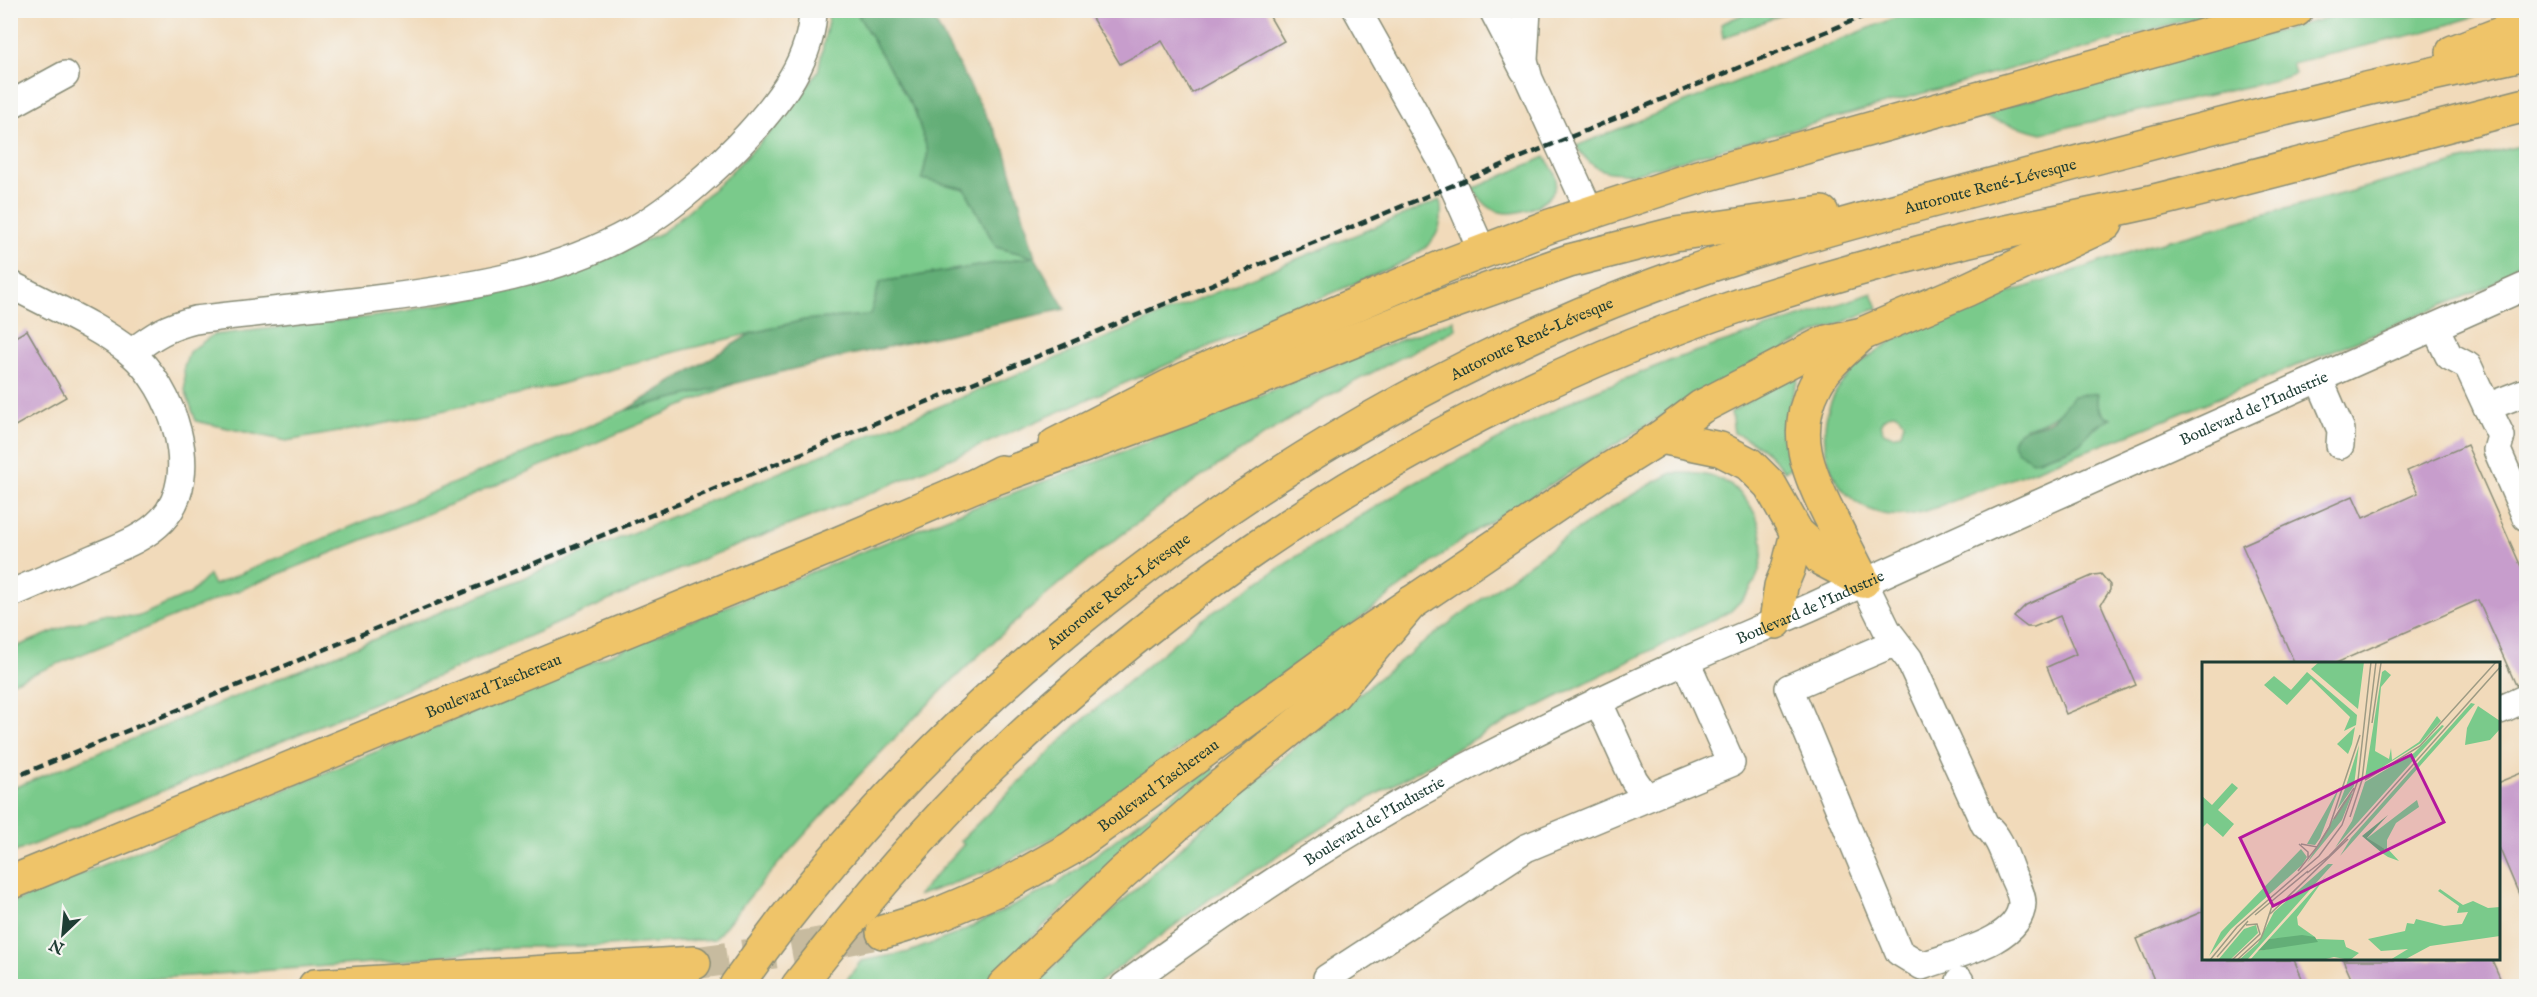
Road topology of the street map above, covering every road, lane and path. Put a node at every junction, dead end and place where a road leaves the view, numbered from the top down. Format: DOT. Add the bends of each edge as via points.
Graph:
graph roads {
  1 [pos="813,10"];
  2 [pos="1357,10"];
  3 [pos="1493,10"];
  4 [pos="1527,10"];
  5 [pos="2296,10"];
  6 [pos="2526,24"];
  7 [pos="2526,53"];
  8 [pos="65,75"];
  9 [pos="1529,79"];
  10 [pos="2333,97"];
  11 [pos="10,105"];
  12 [pos="2526,105"];
  13 [pos="1954,195"];
  14 [pos="2157,200"];
  15 [pos="1590,212"];
  16 [pos="1482,251"];
  17 [pos="10,284"];
  18 [pos="2526,286"];
  19 [pos="2435,327"];
  20 [pos="1862,334"];
  21 [pos="131,353"];
  22 [pos="2319,379"];
  23 [pos="2523,393"];
  24 [pos="2487,407"];
  25 [pos="1661,437"];
  26 [pos="2340,445"];
  27 [pos="976,485"];
  28 [pos="2526,517"];
  29 [pos="1797,533"];
  30 [pos="1863,581"];
  31 [pos="10,594"];
  32 [pos="1411,603"];
  33 [pos="1776,622"];
  34 [pos="1896,642"];
  35 [pos="1686,661"];
  36 [pos="2526,698"];
  37 [pos="1598,701"];
  38 [pos="2501,709"];
  39 [pos="1646,797"];
  40 [pos="10,883"];
  41 [pos="884,932"];
  42 [pos="694,963"];
  43 [pos="315,987"];
  44 [pos="736,987"];
  45 [pos="798,987"];
  46 [pos="1004,987"];
  47 [pos="1124,987"];
  48 [pos="1331,987"];
  1 -- 21 [label="street" via="803,56 780,98 725,159 633,231 559,262 500,280 434,292 195,320 155,334"];
  2 -- 16 [label="street" via="1444,165"];
  3 -- 9 [label="street"];
  4 -- 9 [label="street" via="1524,60"];
  5 -- 15 [label="main road" via="1710,174"];
  6 -- 10 [label="main road"];
  7 -- 10 [label="main road, Autoroute René-Lévesque"];
  8 -- 11 [label="street"];
  9 -- 15 [label="street"];
  10 -- 13 [label="main road, Autoroute René-Lévesque"];
  12 -- 14 [label="main road"];
  13 -- 27 [label="main road" via="1701,230 1643,240 1578,258 1422,313 1182,410"];
  13 -- 44 [label="main road, Autoroute René-Lévesque" via="1768,246 1563,322 1436,383 1254,490 1099,606 933,752 831,864"];
  14 -- 20 [label="main road"];
  14 -- 45 [label="main road" via="1891,260 1697,321 1519,396 1355,483 1208,582 1067,695 929,829"];
  15 -- 16 [label="main road"];
  16 -- 27 [label="main road" via="1180,381"];
  17 -- 21 [label="street"];
  18 -- 19 [label="street, Boulevard de l'Industrie"];
  19 -- 22 [label="street, Boulevard de l'Industrie"];
  19 -- 24 [label="street" via="2449,356 2468,366"];
  20 -- 25 [label="main road" via="1826,342 1767,372 1701,407"];
  20 -- 30 [label="main road" via="1815,385 1804,417 1802,439 1810,477"];
  21 -- 31 [label="street" via="165,401 182,449 178,486 162,520 128,543"];
  22 -- 26 [label="street" via="2341,430"];
  22 -- 30 [label="street, Boulevard de l'Industrie"];
  23 -- 24 [label="street"];
  24 -- 28 [label="street" via="2500,436 2498,450"];
  25 -- 29 [label="main road" via="1720,449 1749,464 1770,485"];
  25 -- 32 [label="main road"];
  27 -- 40 [label="main road, Boulevard Taschereau"];
  29 -- 30 [label="main road" via="1821,559"];
  29 -- 33 [label="main road" via="1780,586"];
  30 -- 33 [label="street, Boulevard de l'Industrie"];
  30 -- 34 [label="street"];
  32 -- 41 [label="main road, Boulevard Taschereau" via="1046,864 971,902"];
  32 -- 46 [label="main road" via="1334,693 1122,873"];
  33 -- 35 [label="street, Boulevard de l'Industrie"];
  34 -- 34 [label="street" via="1789,688 1899,952 1922,966 1997,939 2010,929 2023,901 1996,834 1984,825 1909,659"];
  35 -- 37 [label="street, Boulevard de l'Industrie"];
  35 -- 39 [label="street" via="1731,763"];
  36 -- 38 [label="street"];
  37 -- 39 [label="street" via="1634,780"];
  37 -- 47 [label="street, Boulevard de l'Industrie" via="1455,773 1360,828 1201,930"];
  39 -- 48 [label="street" via="1519,853 1327,978"];
  42 -- 43 [label="main road"];
}
